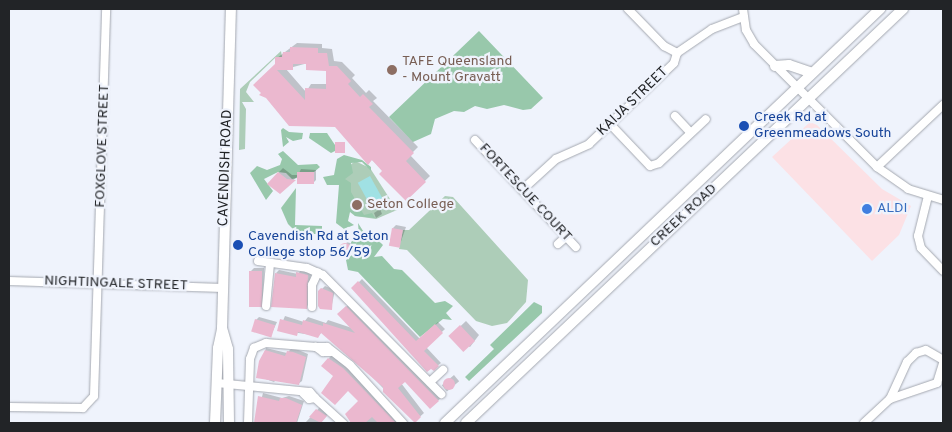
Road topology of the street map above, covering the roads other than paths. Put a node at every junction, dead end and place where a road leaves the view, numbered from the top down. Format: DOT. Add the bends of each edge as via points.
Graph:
graph roads {
  1 [pos="106,9"];
  2 [pos="230,9"];
  3 [pos="628,9"];
  4 [pos="880,9"];
  5 [pos="903,9"];
  6 [pos="743,13"];
  7 [pos="677,53"];
  8 [pos="775,66"];
  9 [pos="812,74"];
  10 [pos="797,88"];
  11 [pos="808,99"];
  12 [pos="943,104"];
  13 [pos="675,116"];
  14 [pos="706,118"];
  15 [pos="610,124"];
  16 [pos="691,132"];
  17 [pos="474,140"];
  18 [pos="877,167"];
  19 [pos="522,190"];
  20 [pos="928,196"];
  21 [pos="943,200"];
  22 [pos="566,236"];
  23 [pos="558,244"];
  24 [pos="576,246"];
  25 [pos="258,262"];
  26 [pos="270,264"];
  27 [pos="943,271"];
  28 [pos="318,272"];
  29 [pos="9,281"];
  30 [pos="99,284"];
  31 [pos="223,288"];
  32 [pos="266,306"];
  33 [pos="312,307"];
  34 [pos="222,328"];
  35 [pos="943,362"];
  36 [pos="443,370"];
  37 [pos="430,382"];
  38 [pos="940,382"];
  39 [pos="216,383"];
  40 [pos="230,384"];
  41 [pos="249,387"];
  42 [pos="441,394"];
  43 [pos="890,399"];
  44 [pos="9,406"];
  45 [pos="215,423"];
  46 [pos="229,423"];
  47 [pos="248,423"];
  48 [pos="343,423"];
  49 [pos="403,423"];
  50 [pos="445,423"];
  51 [pos="466,423"];
  52 [pos="864,423"];
  1 -- 30 [label="street, FOXGLOVE STREET"];
  2 -- 31 [label="main road, CAVENDISH ROAD"];
  3 -- 7 [label="street" via="664,46"];
  4 -- 9 [label="main road, CREEK ROAD"];
  5 -- 11 [label="main road, CREEK ROAD"];
  6 -- 7 [label="street, KAIJA STREET"];
  6 -- 8 [label="street" via="750,37"];
  7 -- 15 [label="street, KAIJA STREET" via="674,63"];
  8 -- 9 [label="main road" via="789,65"];
  8 -- 10 [label="street"];
  9 -- 10 [label="main road, CREEK ROAD"];
  10 -- 11 [label="street"];
  10 -- 50 [label="main road, CREEK ROAD"];
  11 -- 18 [label="street"];
  11 -- 51 [label="main road, CREEK ROAD"];
  12 -- 18 [label="street"];
  13 -- 16 [label="street"];
  14 -- 16 [label="street"];
  15 -- 16 [label="street" via="650,166 659,163"];
  15 -- 19 [label="street, KAIJA STREET" via="583,149 556,159"];
  17 -- 19 [label="street, FORTESCUE COURT"];
  18 -- 20 [label="street" via="908,189"];
  19 -- 22 [label="street, FORTESCUE COURT"];
  20 -- 21 [label="street"];
  20 -- 27 [label="street" via="918,236 922,248"];
  22 -- 23 [label="street"];
  22 -- 24 [label="street, FORTESCUE COURT"];
  25 -- 26 [label="street"];
  26 -- 28 [label="street"];
  26 -- 32 [label="street"];
  28 -- 33 [label="street" via="312,285"];
  28 -- 37 [label="street" via="336,285"];
  29 -- 30 [label="street, NIGHTINGALE STREET"];
  30 -- 31 [label="street, NIGHTINGALE STREET"];
  30 -- 44 [label="street, FOXGLOVE STREET" via="96,386 91,402 83,408"];
  31 -- 34 [label="main road, CAVENDISH ROAD"];
  34 -- 39 [label="main road, CAVENDISH ROAD"];
  34 -- 40 [label="main road, CAVENDISH ROAD" via="228,348"];
  35 -- 38 [label="street"];
  35 -- 43 [label="street" via="926,350 916,353 907,362"];
  36 -- 37 [label="street"];
  37 -- 42 [label="street"];
  38 -- 43 [label="street"];
  39 -- 40 [label="street"];
  39 -- 45 [label="main road, CAVENDISH ROAD"];
  40 -- 41 [label="street"];
  40 -- 46 [label="main road, CAVENDISH ROAD"];
  41 -- 47 [label="street"];
  41 -- 48 [label="street" via="303,394 310,392"];
  41 -- 49 [label="street" via="250,352 256,346 266,343 316,347 323,352 331,352 350,365"];
  43 -- 52 [label="street"];
}
